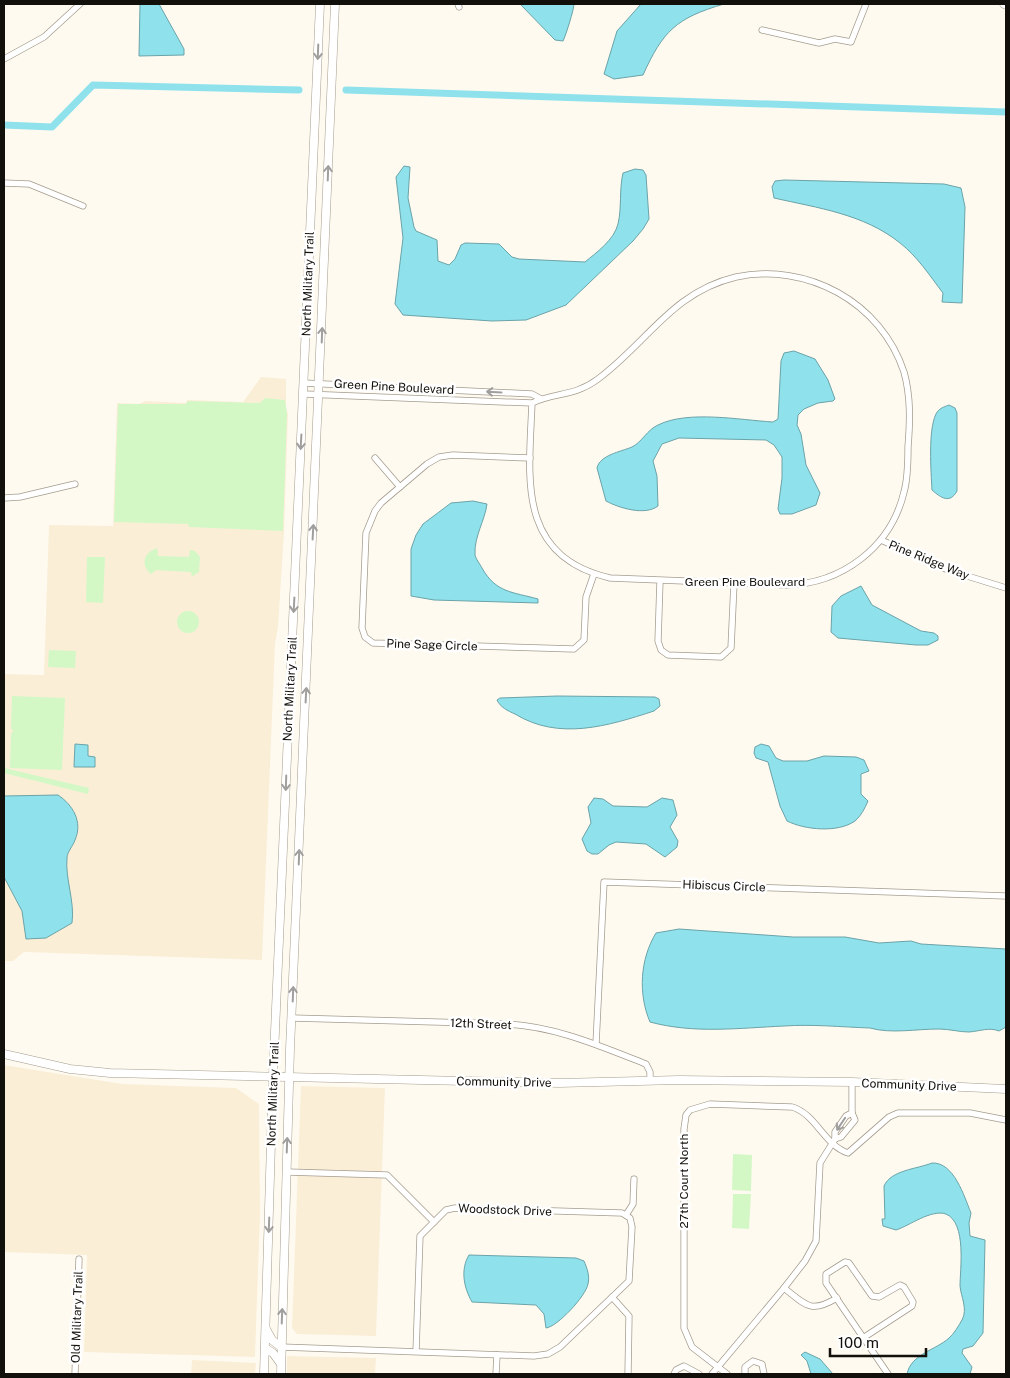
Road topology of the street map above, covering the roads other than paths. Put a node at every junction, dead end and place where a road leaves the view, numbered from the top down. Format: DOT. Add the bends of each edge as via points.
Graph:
graph roads {
  1 [pos="80,4"];
  2 [pos="320,4"];
  3 [pos="335,4"];
  4 [pos="866,4"];
  5 [pos="762,30"];
  6 [pos="4,59"];
  7 [pos="4,183"];
  8 [pos="83,206"];
  9 [pos="304,383"];
  10 [pos="320,384"];
  11 [pos="304,394"];
  12 [pos="319,394"];
  13 [pos="541,398"];
  14 [pos="532,403"];
  15 [pos="376,458"];
  16 [pos="530,458"];
  17 [pos="76,484"];
  18 [pos="400,488"];
  19 [pos="4,498"];
  20 [pos="881,540"];
  21 [pos="594,574"];
  22 [pos="660,581"];
  23 [pos="734,583"];
  24 [pos="1006,588"];
  25 [pos="288,734"];
  26 [pos="304,735"];
  27 [pos="1006,896"];
  28 [pos="292,1018"];
  29 [pos="596,1044"];
  30 [pos="4,1054"];
  31 [pos="273,1076"];
  32 [pos="289,1078"];
  33 [pos="650,1081"];
  34 [pos="852,1082"];
  35 [pos="1006,1089"];
  36 [pos="1006,1120"];
  37 [pos="834,1141"];
  38 [pos="287,1172"];
  39 [pos="634,1179"];
  40 [pos="626,1215"];
  41 [pos="434,1222"];
  42 [pos="79,1259"];
  43 [pos="784,1288"];
  44 [pos="612,1297"];
  45 [pos="837,1298"];
  46 [pos="266,1327"];
  47 [pos="863,1338"];
  48 [pos="281,1346"];
  49 [pos="265,1348"];
  50 [pos="416,1352"];
  51 [pos="497,1355"];
  52 [pos="281,1364"];
  53 [pos="719,1367"];
  54 [pos="75,1374"];
  55 [pos="264,1374"];
  56 [pos="280,1374"];
  57 [pos="496,1374"];
  58 [pos="628,1374"];
  59 [pos="674,1374"];
  60 [pos="699,1374"];
  61 [pos="712,1374"];
  62 [pos="727,1374"];
  63 [pos="745,1374"];
  64 [pos="764,1374"];
  65 [pos="888,1374"];
  1 -- 6 [label="street" via="44,37"];
  2 -- 9 [label="main road, North Military Trail, one-way"];
  10 -- 3 [label="main road, North Military Trail, one-way"];
  4 -- 5 [label="street" via="851,42 835,39 819,43"];
  7 -- 8 [label="street" via="29,184"];
  9 -- 10 [label="street, Green Pine Boulevard"];
  9 -- 11 [label="main road, North Military Trail"];
  10 -- 12 [label="main road, North Military Trail"];
  13 -- 10 [label="street, Green Pine Boulevard, one-way" via="532,394"];
  11 -- 12 [label="street, Green Pine Boulevard"];
  11 -- 25 [label="main road, North Military Trail, one-way"];
  12 -- 14 [label="street, Green Pine Boulevard"];
  26 -- 12 [label="main road, North Military Trail, one-way"];
  13 -- 14 [label="street, Green Pine Boulevard"];
  13 -- 20 [label="street, Green Pine Boulevard" via="569,394 598,379 679,303 720,282 745,276 779,274 826,286 855,302 882,329 898,357 908,389 910,415 905,491 897,514"];
  14 -- 16 [label="street, Green Pine Boulevard"];
  15 -- 18 [label="street"];
  16 -- 18 [label="street, Pine Sage Circle" via="444,456 431,461"];
  16 -- 21 [label="street, Green Pine Boulevard" via="530,495 541,529 561,554"];
  17 -- 19 [label="street"];
  18 -- 21 [label="street, Pine Sage Circle" via="378,507 366,533 362,628 365,637 373,643 574,649 584,640 586,597"];
  20 -- 23 [label="street, Green Pine Boulevard" via="851,567 821,580 794,585"];
  20 -- 24 [label="street, Pine Ridge Way" via="948,570"];
  21 -- 22 [label="street, Green Pine Boulevard"];
  22 -- 23 [label="street, Green Pine Boulevard"];
  22 -- 23 [label="street" via="658,641 661,650 668,655 716,658 731,648"];
  25 -- 26 [label="main road"];
  25 -- 31 [label="main road, North Military Trail, one-way"];
  28 -- 26 [label="main road, North Military Trail, one-way"];
  27 -- 29 [label="street, Hibiscus Circle" via="604,882"];
  28 -- 29 [label="street, 12th Street" via="522,1025 560,1032"];
  28 -- 32 [label="main road, North Military Trail"];
  29 -- 33 [label="street, 12th Street" via="646,1064"];
  30 -- 31 [label="main road, Community Drive" via="70,1069 110,1073"];
  31 -- 32 [label="main road, Community Drive"];
  31 -- 46 [label="main road, North Military Trail, one-way"];
  32 -- 33 [label="main road, Community Drive" via="559,1083"];
  38 -- 32 [label="main road, North Military Trail, one-way"];
  33 -- 34 [label="main road, Community Drive"];
  34 -- 35 [label="main road, Community Drive"];
  34 -- 37 [label="street" via="852,1113 835,1132"];
  36 -- 37 [label="street" via="970,1113 903,1112 889,1117 848,1153"];
  37 -- 43 [label="street" via="820,1163 816,1241"];
  37 -- 53 [label="street, 27th Court North" via="803,1112 792,1107 702,1104 686,1115 684,1328 692,1347"];
  38 -- 41 [label="street" via="387,1175"];
  48 -- 38 [label="main road, North Military Trail, one-way"];
  39 -- 40 [label="street" via="633,1204"];
  40 -- 41 [label="street, Woodstock Drive" via="455,1208 446,1210"];
  40 -- 44 [label="street" via="632,1227 630,1276"];
  41 -- 50 [label="street, Woodstock Drive" via="423,1232 420,1241"];
  42 -- 54 [label="street, Old Military Trail"];
  43 -- 45 [label="street" via="812,1308"];
  43 -- 53 [label="street"];
  44 -- 51 [label="street" via="552,1352 534,1356"];
  44 -- 58 [label="street" via="629,1316"];
  45 -- 47 [label="street"];
  45 -- 47 [label="street" via="826,1283 826,1274 845,1262 872,1296 879,1297 900,1285 912,1298 912,1306"];
  46 -- 48 [label="main road" via="272,1340"];
  46 -- 49 [label="main road, North Military Trail"];
  47 -- 65 [label="street"];
  48 -- 50 [label="street"];
  48 -- 52 [label="main road, North Military Trail"];
  49 -- 52 [label="main road"];
  49 -- 55 [label="main road, North Military Trail"];
  50 -- 51 [label="street"];
  51 -- 57 [label="street"];
  52 -- 56 [label="main road, North Military Trail"];
  53 -- 61 [label="street"];
  53 -- 62 [label="street, 27th Court North"];
  59 -- 60 [label="street" via="684,1366"];
  63 -- 64 [label="street" via="746,1367 753,1361 762,1364"];
}
